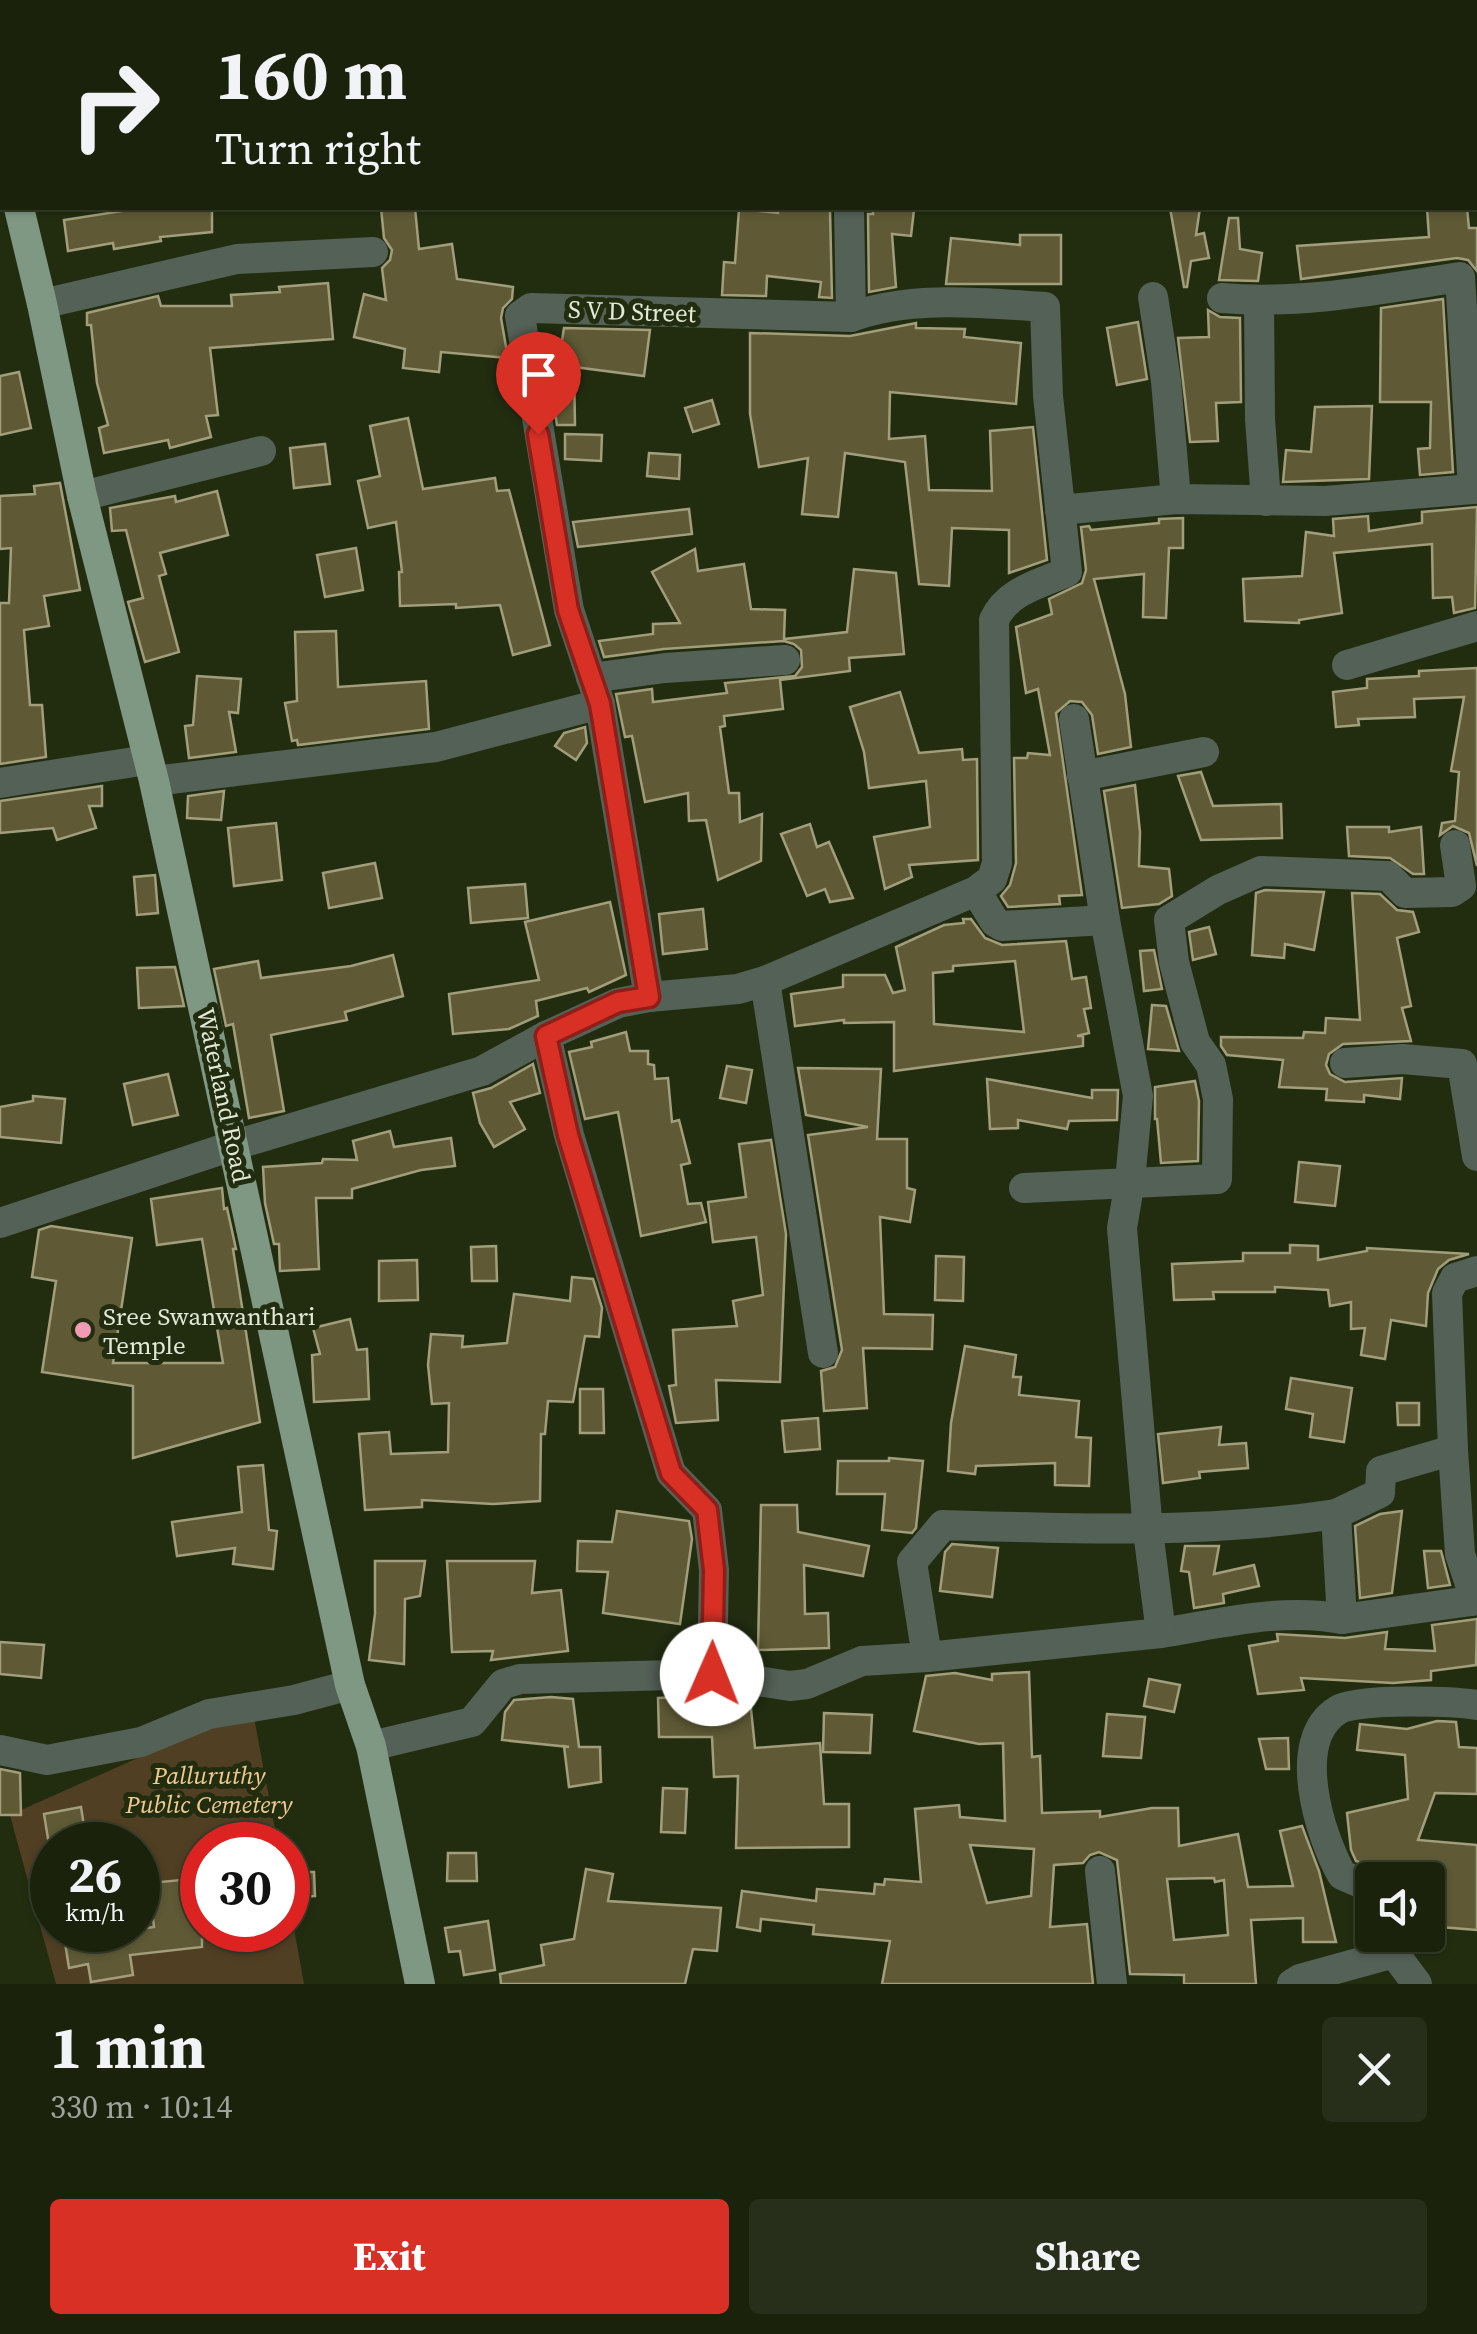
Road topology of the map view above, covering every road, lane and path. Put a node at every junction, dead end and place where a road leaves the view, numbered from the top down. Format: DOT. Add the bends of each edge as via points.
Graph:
graph roads {
  1 [pos="19,210"];
  2 [pos="849,210"];
  3 [pos="372,252"];
  4 [pos="1152,297"];
  5 [pos="1222,298"];
  6 [pos="1259,302"];
  7 [pos="42,304"];
  8 [pos="850,317"];
  9 [pos="260,451"];
  10 [pos="1475,488"];
  11 [pos="82,496"];
  12 [pos="1176,498"];
  13 [pos="1266,500"];
  14 [pos="1060,510"];
  15 [pos="1477,626"];
  16 [pos="784,660"];
  17 [pos="1346,666"];
  18 [pos="596,691"];
  19 [pos="1074,719"];
  20 [pos="1204,752"];
  21 [pos="151,771"];
  22 [pos="1082,776"];
  23 [pos="0,783"];
  24 [pos="1455,844"];
  25 [pos="976,892"];
  26 [pos="1104,920"];
  27 [pos="765,981"];
  28 [pos="649,997"];
  29 [pos="546,1036"];
  30 [pos="1345,1063"];
  31 [pos="236,1145"];
  32 [pos="1477,1156"];
  33 [pos="1130,1182"];
  34 [pos="1024,1188"];
  35 [pos="0,1223"];
  36 [pos="1477,1271"];
  37 [pos="823,1354"];
  38 [pos="1453,1450"];
  39 [pos="1336,1514"];
  40 [pos="1148,1531"];
  41 [pos="1474,1601"];
  42 [pos="1342,1619"];
  43 [pos="1161,1633"];
  44 [pos="927,1657"];
  45 [pos="712,1674"];
  46 [pos="350,1685"];
  47 [pos="1477,1705"];
  48 [pos="370,1746"];
  49 [pos="0,1750"];
  50 [pos="1100,1871"];
  51 [pos="1355,1881"];
  52 [pos="1373,1952"];
  53 [pos="1399,1952"];
  54 [pos="420,1984"];
  55 [pos="1112,1984"];
  56 [pos="1292,1984"];
  57 [pos="1417,1984"];
  1 -- 7 [label="main road, Waterland Road"];
  2 -- 8 [label="street"];
  3 -- 7 [label="street" via="237,259"];
  4 -- 12 [label="street"];
  5 -- 6 [label="street"];
  6 -- 10 [label="street" via="1460,277"];
  6 -- 13 [label="street"];
  7 -- 11 [label="main road, Waterland Road"];
  8 -- 14 [label="street" via="960,302 1045,307"];
  8 -- 18 [label="street, S V D Street" via="531,308 520,316 568,610"];
  9 -- 11 [label="street"];
  10 -- 13 [label="street"];
  11 -- 21 [label="main road, Waterland Road"];
  12 -- 13 [label="street"];
  12 -- 14 [label="street"];
  14 -- 25 [label="street" via="1067,572 1014,595 994,620 997,863 992,879"];
  15 -- 17 [label="street"];
  16 -- 18 [label="street" via="665,668"];
  18 -- 21 [label="street" via="436,746"];
  18 -- 28 [label="street, S V D Street"];
  19 -- 22 [label="street"];
  20 -- 22 [label="street"];
  21 -- 23 [label="street"];
  21 -- 31 [label="main road, Waterland Road"];
  22 -- 26 [label="street"];
  24 -- 33 [label="street" via="1461,886 1452,892 1405,893 1388,876 1261,871 1170,920 1195,1042 1211,1065 1218,1099 1216,1179"];
  25 -- 26 [label="street" via="1002,926"];
  25 -- 27 [label="street"];
  26 -- 33 [label="street" via="1138,1096"];
  27 -- 28 [label="street" via="738,990"];
  27 -- 37 [label="street"];
  28 -- 29 [label="street" via="618,1002"];
  29 -- 31 [label="street" via="482,1072"];
  29 -- 45 [label="street" via="568,1135 671,1473 707,1510 714,1570"];
  30 -- 32 [label="street" via="1462,1064"];
  31 -- 35 [label="street"];
  31 -- 46 [label="main road, Waterland Road"];
  33 -- 34 [label="street"];
  33 -- 40 [label="street" via="1122,1228"];
  36 -- 38 [label="street" via="1455,1278 1446,1292"];
  38 -- 39 [label="street" via="1381,1471 1380,1493"];
  38 -- 41 [label="street" via="1460,1554"];
  39 -- 40 [label="street"];
  39 -- 42 [label="street"];
  40 -- 43 [label="street"];
  40 -- 44 [label="street" via="943,1525 912,1562"];
  41 -- 42 [label="street"];
  42 -- 43 [label="street" via="1264,1617"];
  43 -- 44 [label="street"];
  44 -- 45 [label="street" via="862,1662 790,1686"];
  45 -- 48 [label="street" via="520,1679 502,1684 472,1722"];
  46 -- 48 [label="main road, Waterland Road"];
  46 -- 49 [label="street" via="209,1714 141,1742 47,1760"];
  47 -- 51 [label="street" via="1362,1702 1338,1710 1320,1730 1312,1792 1342,1875"];
  48 -- 54 [label="main road, Waterland Road"];
  50 -- 55 [label="street"];
  52 -- 56 [label="street"];
  53 -- 57 [label="street"];
}
